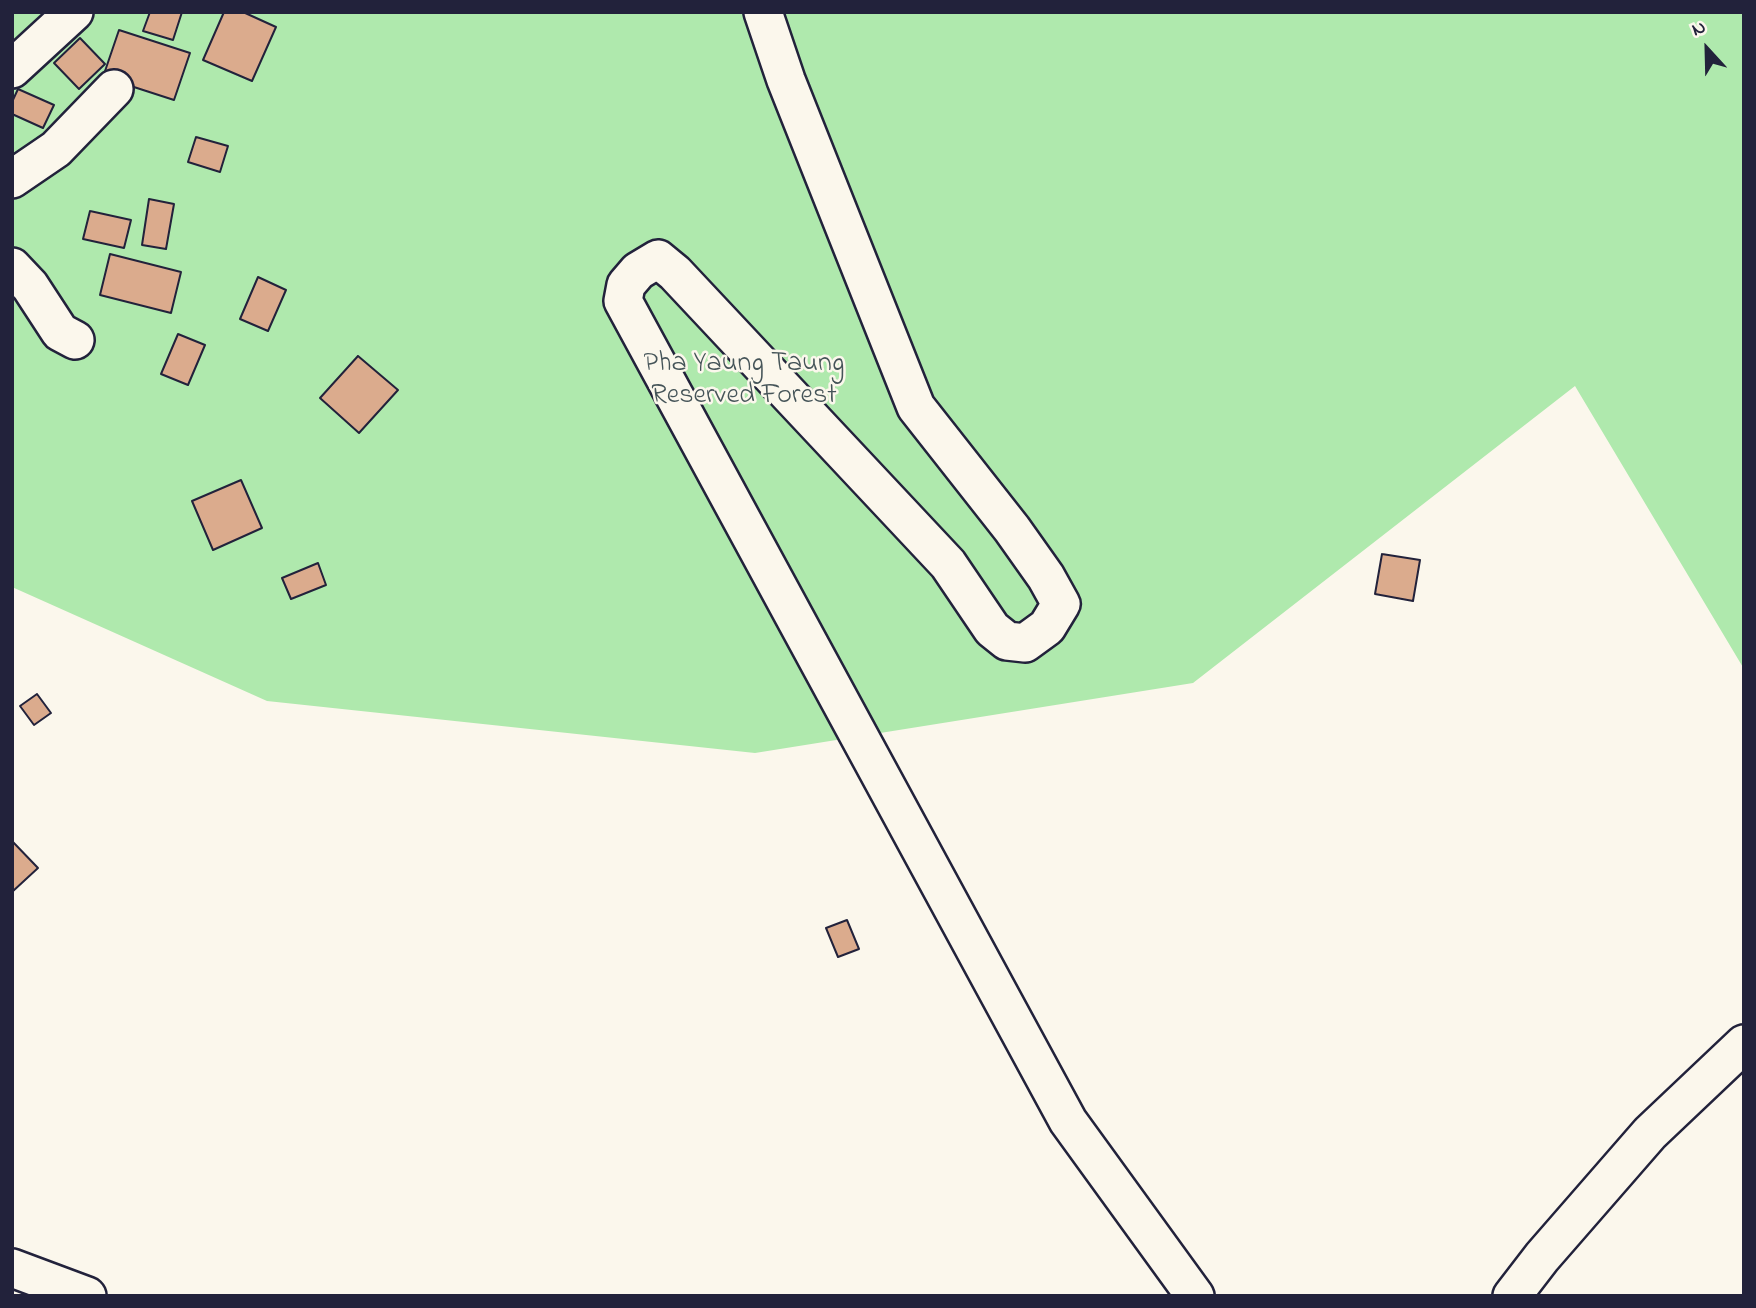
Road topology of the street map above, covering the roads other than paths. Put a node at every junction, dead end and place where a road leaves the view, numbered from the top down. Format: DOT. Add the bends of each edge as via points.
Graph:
graph roads {
  1 [pos="74,12"];
  2 [pos="763,12"];
  3 [pos="12,69"];
  4 [pos="114,89"];
  5 [pos="12,179"];
  6 [pos="12,267"];
  7 [pos="75,340"];
  8 [pos="1744,1044"];
  9 [pos="12,1268"];
  10 [pos="87,1296"];
  11 [pos="1195,1296"];
  12 [pos="1512,1296"];
  1 -- 3 [label="street"];
  2 -- 11 [label="street" via="916,407 1046,577 1060,604 1047,626 1025,643 1007,641 992,629 948,564 658,259 626,285 623,301 1068,1121"];
  4 -- 5 [label="street" via="56,149"];
  6 -- 7 [label="street" via="60,332"];
  8 -- 12 [label="street" via="1650,1133"];
  9 -- 10 [label="street"];
}
